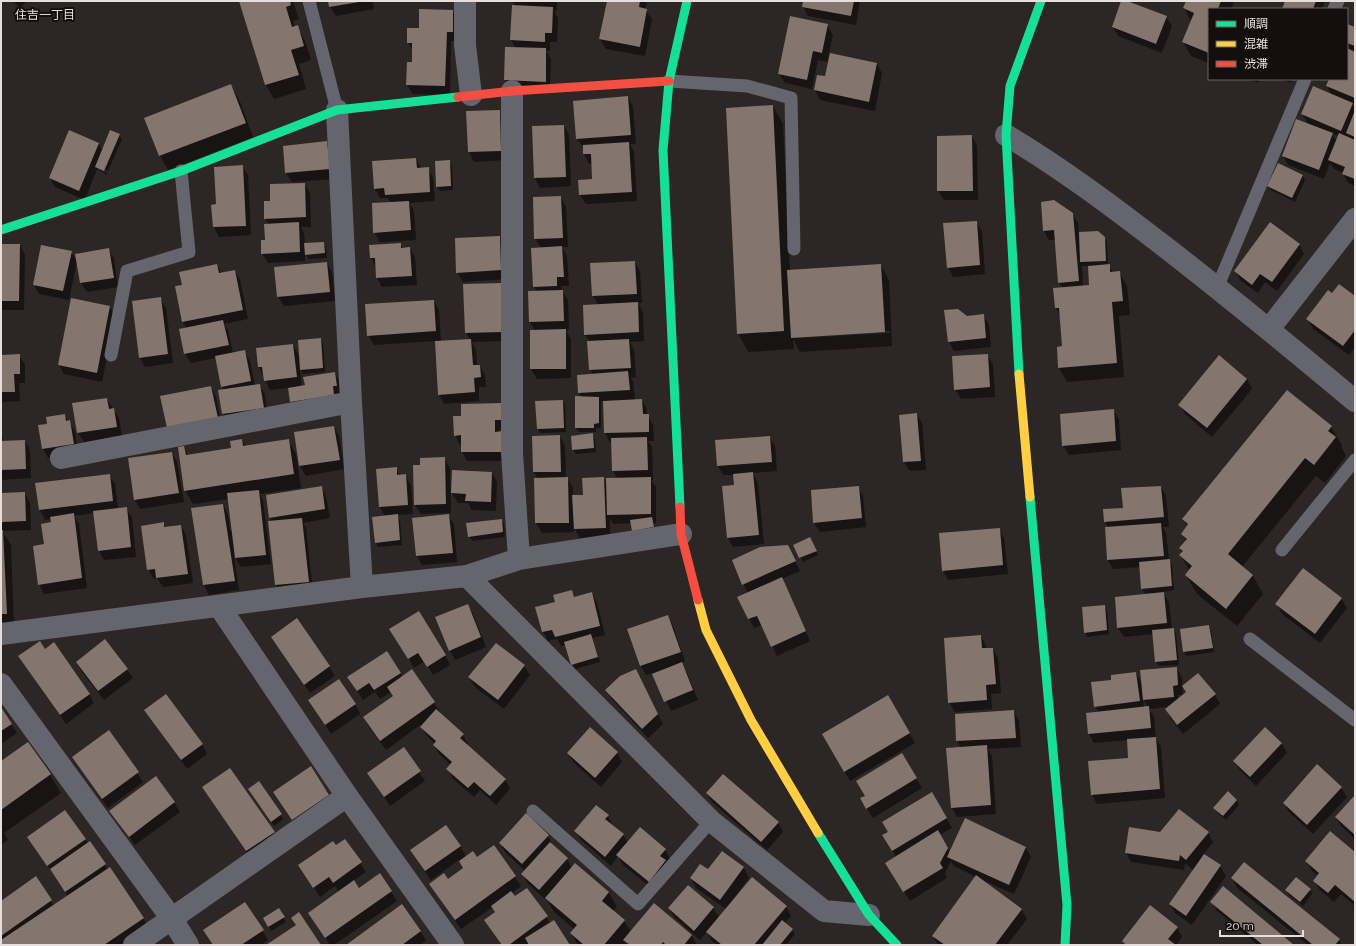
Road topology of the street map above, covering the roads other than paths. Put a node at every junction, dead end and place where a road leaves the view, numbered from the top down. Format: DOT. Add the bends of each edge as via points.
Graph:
graph roads {
  1 [pos="309,1"];
  2 [pos="465,1"];
  3 [pos="687,1"];
  4 [pos="1041,1"];
  5 [pos="1305,80"];
  6 [pos="669,81"];
  7 [pos="512,91"];
  8 [pos="471,95"];
  9 [pos="337,110"];
  10 [pos="1006,135"];
  11 [pos="181,171"];
  12 [pos="1355,219"];
  13 [pos="1,230"];
  14 [pos="794,249"];
  15 [pos="1217,288"];
  16 [pos="1269,329"];
  17 [pos="111,356"];
  18 [pos="1352,392"];
  19 [pos="351,402"];
  20 [pos="61,458"];
  21 [pos="1355,460"];
  22 [pos="681,534"];
  23 [pos="1282,550"];
  24 [pos="518,559"];
  25 [pos="467,576"];
  26 [pos="362,587"];
  27 [pos="219,606"];
  28 [pos="1,634"];
  29 [pos="1250,639"];
  30 [pos="1,684"];
  31 [pos="1355,720"];
  32 [pos="347,796"];
  33 [pos="533,812"];
  34 [pos="711,821"];
  35 [pos="869,915"];
  36 [pos="172,919"];
  37 [pos="134,945"];
  38 [pos="188,945"];
  39 [pos="453,945"];
  40 [pos="897,945"];
  41 [pos="1065,945"];
  1 -- 9 [label="lane"];
  2 -- 8 [label="street" via="465,45"];
  3 -- 6 [label="street"];
  4 -- 10 [label="street" via="1010,86"];
  5 -- 15 [label="lane"];
  6 -- 7 [label="street"];
  6 -- 14 [label="lane" via="747,86 791,98"];
  6 -- 22 [label="street" via="663,150"];
  7 -- 8 [label="street"];
  7 -- 24 [label="street" via="512,453"];
  8 -- 9 [label="street"];
  9 -- 11 [label="street"];
  9 -- 19 [label="street"];
  10 -- 15 [label="street" via="1044,158"];
  10 -- 41 [label="street" via="1019,378 1067,905"];
  11 -- 13 [label="street"];
  11 -- 17 [label="lane" via="189,252 127,271"];
  12 -- 16 [label="street"];
  15 -- 16 [label="street"];
  16 -- 18 [label="street"];
  19 -- 20 [label="street"];
  19 -- 26 [label="street"];
  21 -- 23 [label="lane"];
  22 -- 24 [label="street"];
  22 -- 35 [label="street" via="706,630 751,720"];
  24 -- 25 [label="street"];
  25 -- 26 [label="street"];
  25 -- 34 [label="street"];
  26 -- 27 [label="street"];
  27 -- 28 [label="street"];
  27 -- 32 [label="street"];
  29 -- 31 [label="lane"];
  30 -- 36 [label="street"];
  32 -- 36 [label="street"];
  32 -- 39 [label="street"];
  33 -- 34 [label="lane" via="638,904"];
  34 -- 35 [label="street" via="824,911"];
  35 -- 40 [label="street"];
  36 -- 37 [label="street"];
  36 -- 38 [label="street"];
}
